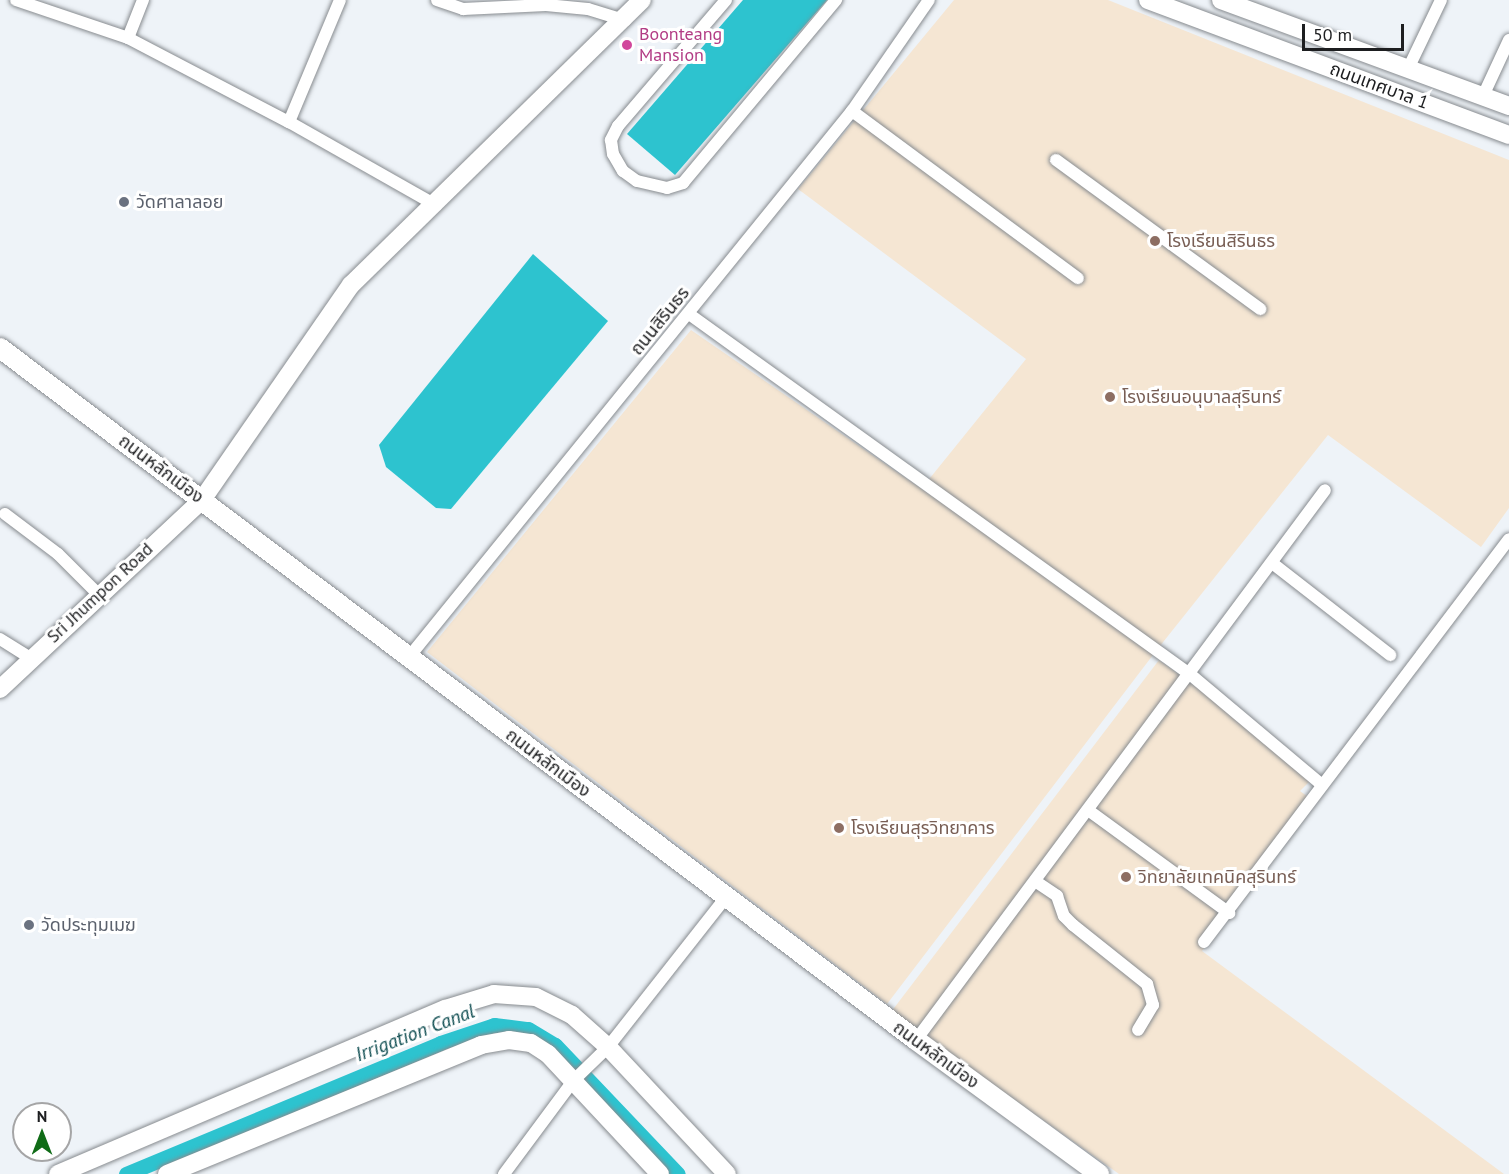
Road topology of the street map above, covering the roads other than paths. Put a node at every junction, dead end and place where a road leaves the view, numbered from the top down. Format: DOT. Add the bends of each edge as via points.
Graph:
graph roads {
  1 [pos="16,0"];
  2 [pos="143,0"];
  3 [pos="340,0"];
  4 [pos="437,0"];
  5 [pos="642,0"];
  6 [pos="726,0"];
  7 [pos="836,0"];
  8 [pos="929,0"];
  9 [pos="1148,0"];
  10 [pos="1221,0"];
  11 [pos="1441,0"];
  12 [pos="625,20"];
  13 [pos="128,38"];
  14 [pos="1509,40"];
  15 [pos="1408,69"];
  16 [pos="1483,96"];
  17 [pos="1509,106"];
  18 [pos="852,111"];
  19 [pos="289,122"];
  20 [pos="1509,135"];
  21 [pos="1056,160"];
  22 [pos="436,205"];
  23 [pos="1078,278"];
  24 [pos="1260,309"];
  25 [pos="689,314"];
  26 [pos="0,348"];
  27 [pos="1325,490"];
  28 [pos="202,500"];
  29 [pos="5,513"];
  30 [pos="1509,539"];
  31 [pos="1272,563"];
  32 [pos="98,594"];
  33 [pos="0,639"];
  34 [pos="1389,655"];
  35 [pos="409,657"];
  36 [pos="30,658"];
  37 [pos="1191,675"];
  38 [pos="0,689"];
  39 [pos="1322,785"];
  40 [pos="1088,810"];
  41 [pos="1035,881"];
  42 [pos="726,897"];
  43 [pos="1229,913"];
  44 [pos="1204,942"];
  45 [pos="1138,1030"];
  46 [pos="916,1040"];
  47 [pos="608,1047"];
  48 [pos="573,1081"];
  49 [pos="58,1174"];
  50 [pos="167,1174"];
  51 [pos="504,1174"];
  52 [pos="660,1174"];
  53 [pos="727,1174"];
  54 [pos="1099,1174"];
  1 -- 13 [label="street"];
  2 -- 13 [label="street"];
  3 -- 19 [label="street"];
  4 -- 12 [label="street" via="464,9 546,5 588,9"];
  5 -- 12 [label="street, Sri Jhumpon Road"];
  6 -- 7 [label="street" via="618,126 611,140 618,163 637,181 667,188 683,183"];
  8 -- 18 [label="street, ถนนสิรินธร"];
  9 -- 20 [label="street, ถนนเทศบาล 1"];
  10 -- 15 [label="street, ถนนเทศบาล 1"];
  11 -- 15 [label="street"];
  12 -- 22 [label="street, Sri Jhumpon Road"];
  13 -- 19 [label="street"];
  14 -- 16 [label="street"];
  15 -- 16 [label="street, ถนนเทศบาล 1"];
  16 -- 17 [label="street, ถนนเทศบาล 1"];
  18 -- 23 [label="street"];
  18 -- 25 [label="street, ถนนสิรินธร"];
  19 -- 22 [label="street"];
  21 -- 24 [label="street"];
  22 -- 28 [label="street, Sri Jhumpon Road" via="351,285"];
  25 -- 35 [label="street, ถนนสิรินธร"];
  25 -- 37 [label="street"];
  26 -- 28 [label="main road, ถนนหลักเมือง"];
  27 -- 31 [label="street"];
  28 -- 32 [label="street, Sri Jhumpon Road"];
  28 -- 35 [label="main road, ถนนหลักเมือง"];
  29 -- 32 [label="street" via="58,554"];
  30 -- 39 [label="street"];
  31 -- 34 [label="street"];
  31 -- 37 [label="street"];
  32 -- 36 [label="street, Sri Jhumpon Road"];
  33 -- 36 [label="street"];
  35 -- 42 [label="main road, ถนนหลักเมือง"];
  36 -- 38 [label="street, Sri Jhumpon Road"];
  37 -- 39 [label="street"];
  37 -- 40 [label="street"];
  39 -- 43 [label="street"];
  40 -- 41 [label="street"];
  40 -- 43 [label="street"];
  41 -- 45 [label="street" via="1057,896 1064,916 1073,926 1147,984 1153,1005"];
  41 -- 46 [label="street"];
  42 -- 46 [label="main road, ถนนหลักเมือง"];
  42 -- 47 [label="street"];
  43 -- 44 [label="street"];
  46 -- 54 [label="main road, ถนนหลักเมือง"];
  47 -- 48 [label="street"];
  47 -- 49 [label="street" via="572,1015 536,996 494,994 445,1008"];
  47 -- 53 [label="street"];
  48 -- 50 [label="street" via="548,1054 531,1043 509,1040 481,1045"];
  48 -- 51 [label="street"];
  48 -- 52 [label="street"];
}
